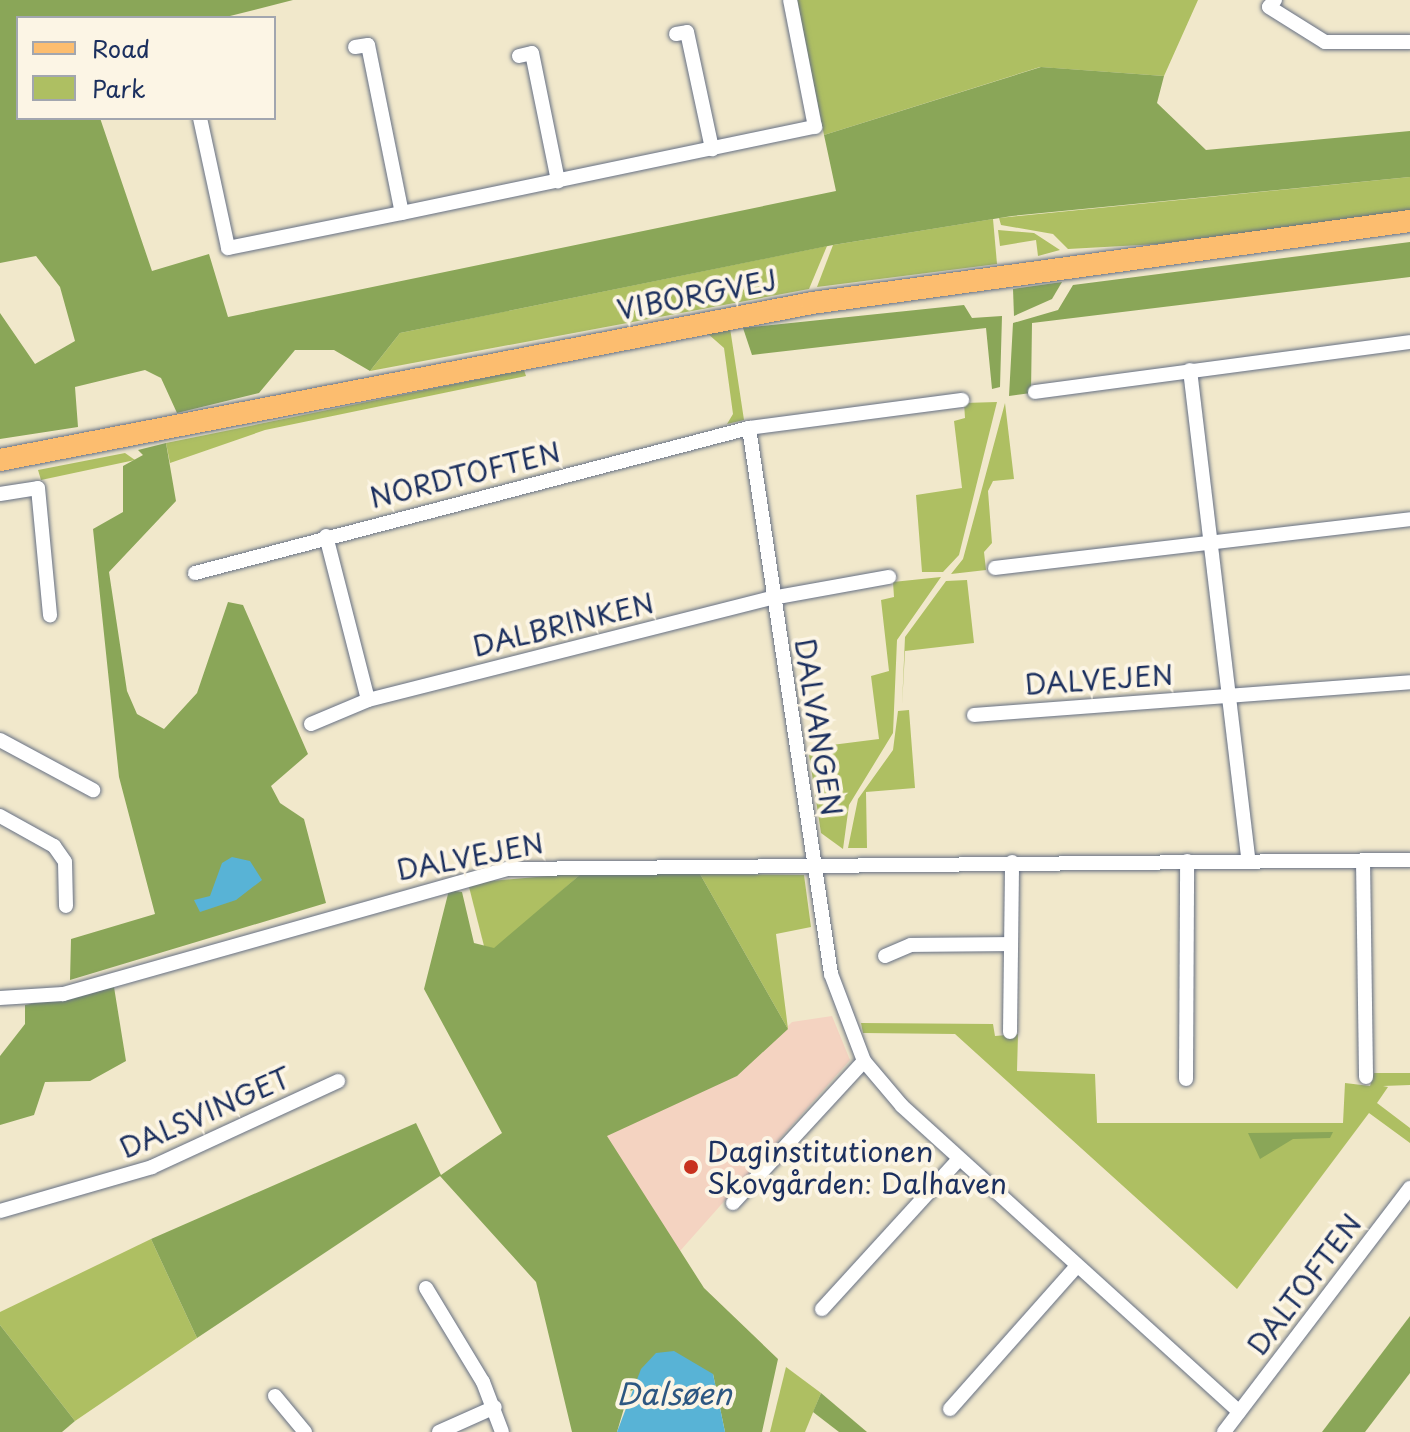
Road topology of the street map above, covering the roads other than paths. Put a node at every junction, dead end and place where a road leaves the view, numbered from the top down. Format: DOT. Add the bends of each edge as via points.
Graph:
graph roads {
  1 [pos="790,0"];
  2 [pos="1275,0"];
  3 [pos="676,34"];
  4 [pos="1410,42"];
  5 [pos="355,47"];
  6 [pos="519,56"];
  7 [pos="200,120"];
  8 [pos="712,149"];
  9 [pos="558,181"];
  10 [pos="402,213"];
  11 [pos="1410,221"];
  12 [pos="1410,342"];
  13 [pos="1190,370"];
  14 [pos="1035,392"];
  15 [pos="962,400"];
  16 [pos="749,428"];
  17 [pos="0,460"];
  18 [pos="0,494"];
  19 [pos="1410,519"];
  20 [pos="326,536"];
  21 [pos="1210,542"];
  22 [pos="995,568"];
  23 [pos="195,573"];
  24 [pos="889,577"];
  25 [pos="772,598"];
  26 [pos="50,615"];
  27 [pos="1410,682"];
  28 [pos="1229,695"];
  29 [pos="368,700"];
  30 [pos="974,715"];
  31 [pos="311,724"];
  32 [pos="0,740"];
  33 [pos="93,790"];
  34 [pos="0,816"];
  35 [pos="1248,860"];
  36 [pos="1363,860"];
  37 [pos="1410,860"];
  38 [pos="1187,861"];
  39 [pos="1012,862"];
  40 [pos="815,864"];
  41 [pos="66,906"];
  42 [pos="1010,944"];
  43 [pos="885,956"];
  44 [pos="0,998"];
  45 [pos="1010,1032"];
  46 [pos="864,1061"];
  47 [pos="1366,1077"];
  48 [pos="1186,1079"];
  49 [pos="338,1081"];
  50 [pos="959,1159"];
  51 [pos="1410,1188"];
  52 [pos="733,1203"];
  53 [pos="0,1211"];
  54 [pos="1077,1266"];
  55 [pos="426,1288"];
  56 [pos="822,1309"];
  57 [pos="275,1396"];
  58 [pos="495,1407"];
  59 [pos="950,1409"];
  60 [pos="1239,1412"];
  61 [pos="305,1432"];
  62 [pos="439,1432"];
  63 [pos="502,1432"];
  64 [pos="1224,1432"];
  1 -- 8 [label="street" via="815,127"];
  2 -- 4 [label="street" via="1269,7 1325,42"];
  3 -- 8 [label="street" via="687,32"];
  5 -- 10 [label="street" via="368,45"];
  6 -- 9 [label="street" via="532,53"];
  7 -- 10 [label="street" via="228,248"];
  8 -- 9 [label="street"];
  9 -- 10 [label="street"];
  11 -- 17 [label="main road, VIBORGVEJ" via="828,300"];
  12 -- 13 [label="street"];
  13 -- 14 [label="street"];
  13 -- 21 [label="street"];
  15 -- 16 [label="street"];
  16 -- 20 [label="street, NORDTOFTEN"];
  16 -- 25 [label="street, DALVANGEN"];
  18 -- 26 [label="street" via="38,488"];
  19 -- 21 [label="street"];
  20 -- 23 [label="street, NORDTOFTEN"];
  20 -- 29 [label="street"];
  21 -- 22 [label="street"];
  21 -- 28 [label="street"];
  24 -- 25 [label="street"];
  25 -- 29 [label="street, DALBRINKEN"];
  25 -- 40 [label="street, DALVANGEN"];
  27 -- 28 [label="street, DALVEJEN"];
  28 -- 30 [label="street, DALVEJEN"];
  28 -- 35 [label="street"];
  29 -- 31 [label="street, DALBRINKEN"];
  32 -- 33 [label="street"];
  34 -- 41 [label="street" via="54,846 65,862"];
  35 -- 36 [label="street, DALVEJEN"];
  35 -- 38 [label="street, DALVEJEN"];
  36 -- 37 [label="street, DALVEJEN"];
  36 -- 47 [label="street"];
  38 -- 39 [label="street, DALVEJEN"];
  38 -- 48 [label="street"];
  39 -- 40 [label="street, DALVEJEN"];
  39 -- 42 [label="street"];
  40 -- 44 [label="street, DALVEJEN" via="507,869 63,994"];
  40 -- 46 [label="street" via="831,974"];
  42 -- 43 [label="street" via="911,945"];
  42 -- 45 [label="street"];
  46 -- 50 [label="street"];
  46 -- 52 [label="street"];
  49 -- 53 [label="street, DALSVINGET" via="152,1167"];
  50 -- 54 [label="street"];
  50 -- 56 [label="street"];
  51 -- 60 [label="street, DALTOFTEN"];
  54 -- 59 [label="street"];
  54 -- 60 [label="street"];
  55 -- 58 [label="street"];
  57 -- 61 [label="street"];
  58 -- 62 [label="street"];
  58 -- 63 [label="street"];
  60 -- 64 [label="street, DALTOFTEN"];
}
